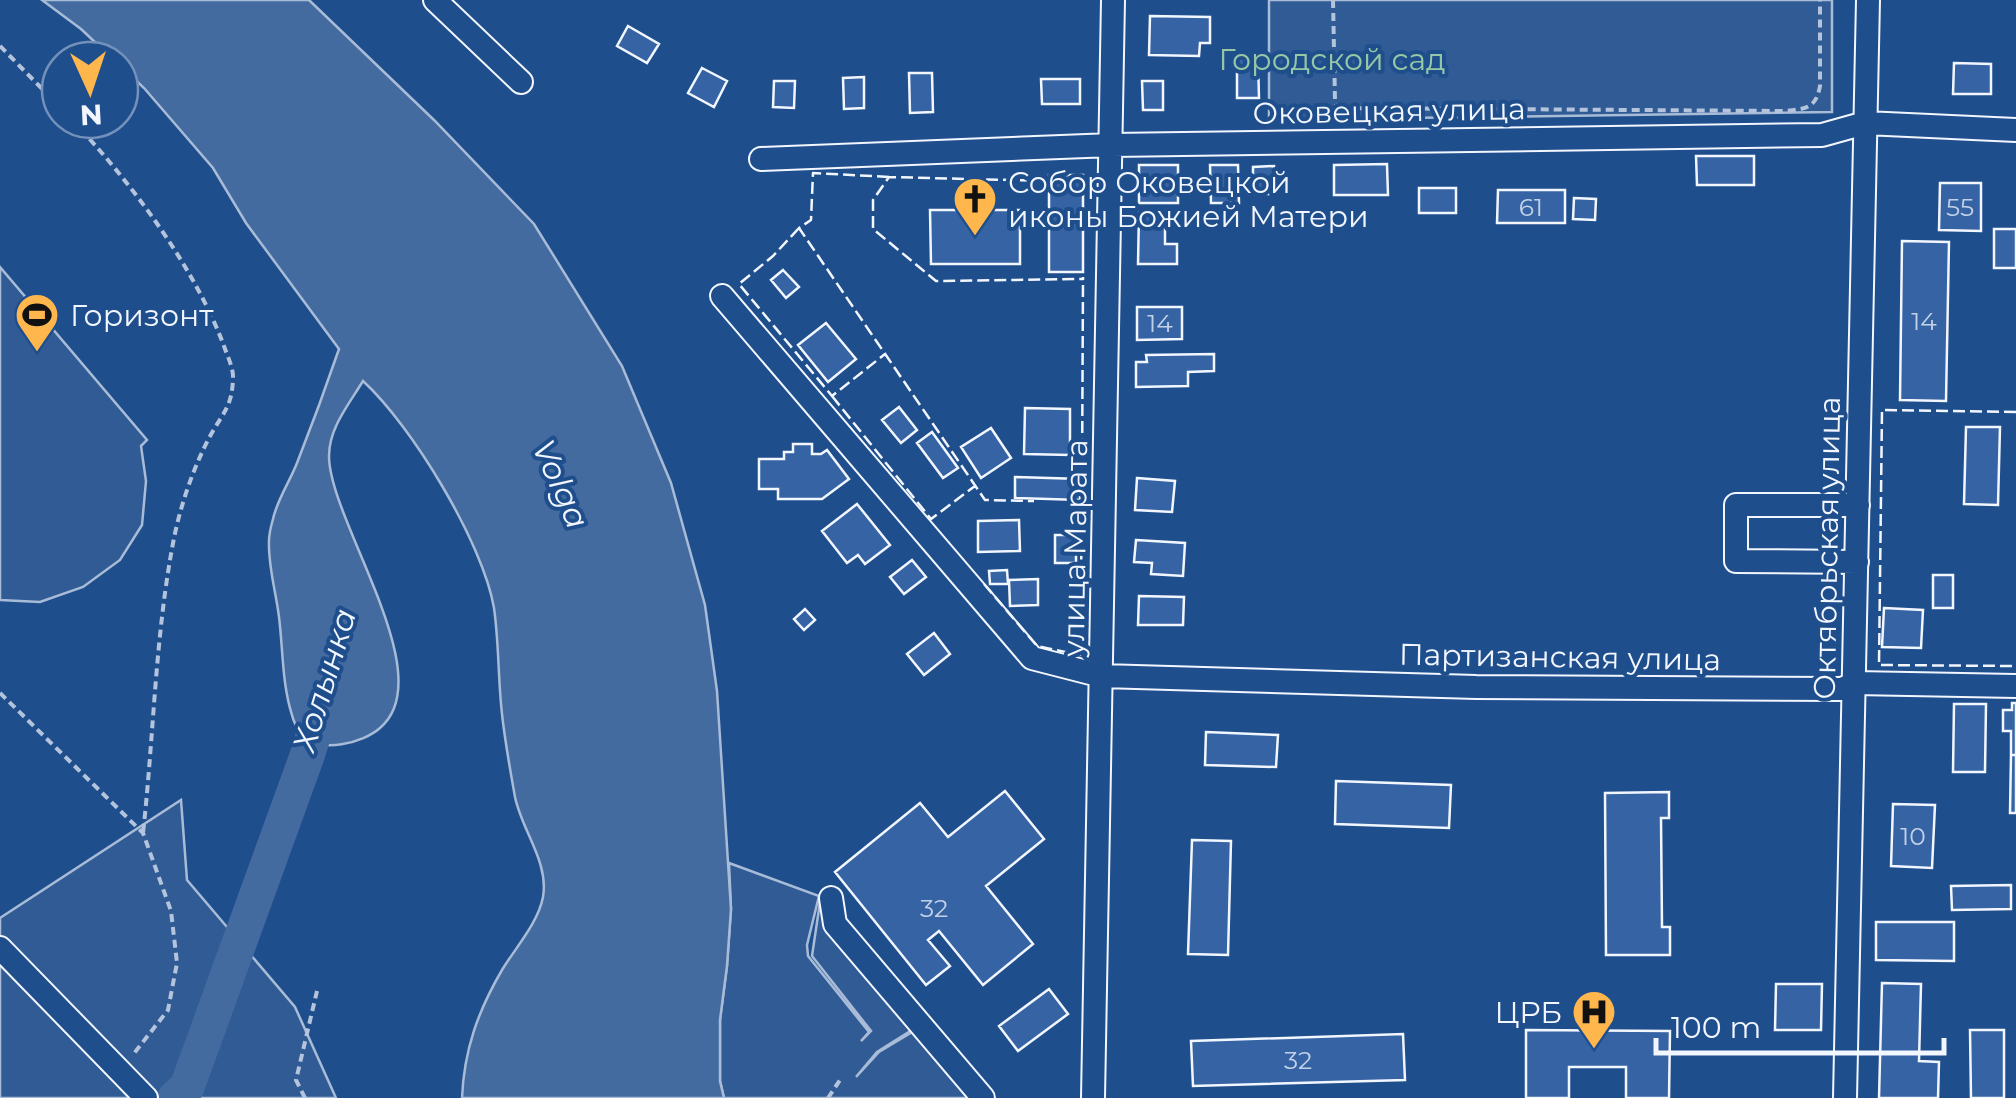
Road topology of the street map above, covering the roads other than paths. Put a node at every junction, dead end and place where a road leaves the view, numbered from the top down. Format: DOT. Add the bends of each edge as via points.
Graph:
graph roads {
  1 [pos="435,0"];
  2 [pos="1113,0"];
  3 [pos="1868,0"];
  4 [pos="521,82"];
  5 [pos="1866,123"];
  6 [pos="2016,130"];
  7 [pos="1112,145"];
  8 [pos="760,159"];
  9 [pos="722,296"];
  10 [pos="1858,506"];
  11 [pos="1857,562"];
  12 [pos="1102,676"];
  13 [pos="1855,683"];
  14 [pos="2016,686"];
  15 [pos="831,898"];
  16 [pos="0,948"];
  17 [pos="146,1098"];
  18 [pos="983,1098"];
  19 [pos="1093,1098"];
  20 [pos="1845,1098"];
  1 -- 4 [label="street"];
  2 -- 7 [label="street, улица Марата"];
  3 -- 5 [label="street, Октябрьская улица"];
  5 -- 6 [label="street, Оковецкая улица"];
  5 -- 7 [label="street, Оковецкая улица" via="1822,135"];
  5 -- 10 [label="street, Октябрьская улица"];
  7 -- 8 [label="street, Оковецкая улица"];
  7 -- 12 [label="street, улица Марата"];
  9 -- 12 [label="street, Партизанская улица" via="1032,658"];
  10 -- 11 [label="street, Октябрьская улица"];
  10 -- 11 [label="street" via="1736,506 1736,561"];
  11 -- 13 [label="street, Октябрьская улица"];
  12 -- 13 [label="street, Партизанская улица" via="1496,687 1842,690"];
  12 -- 19 [label="street, улица Марата"];
  13 -- 14 [label="street, Партизанская улица"];
  13 -- 20 [label="street, Октябрьская улица"];
  15 -- 18 [label="street" via="836,924"];
  16 -- 17 [label="street"];
}
